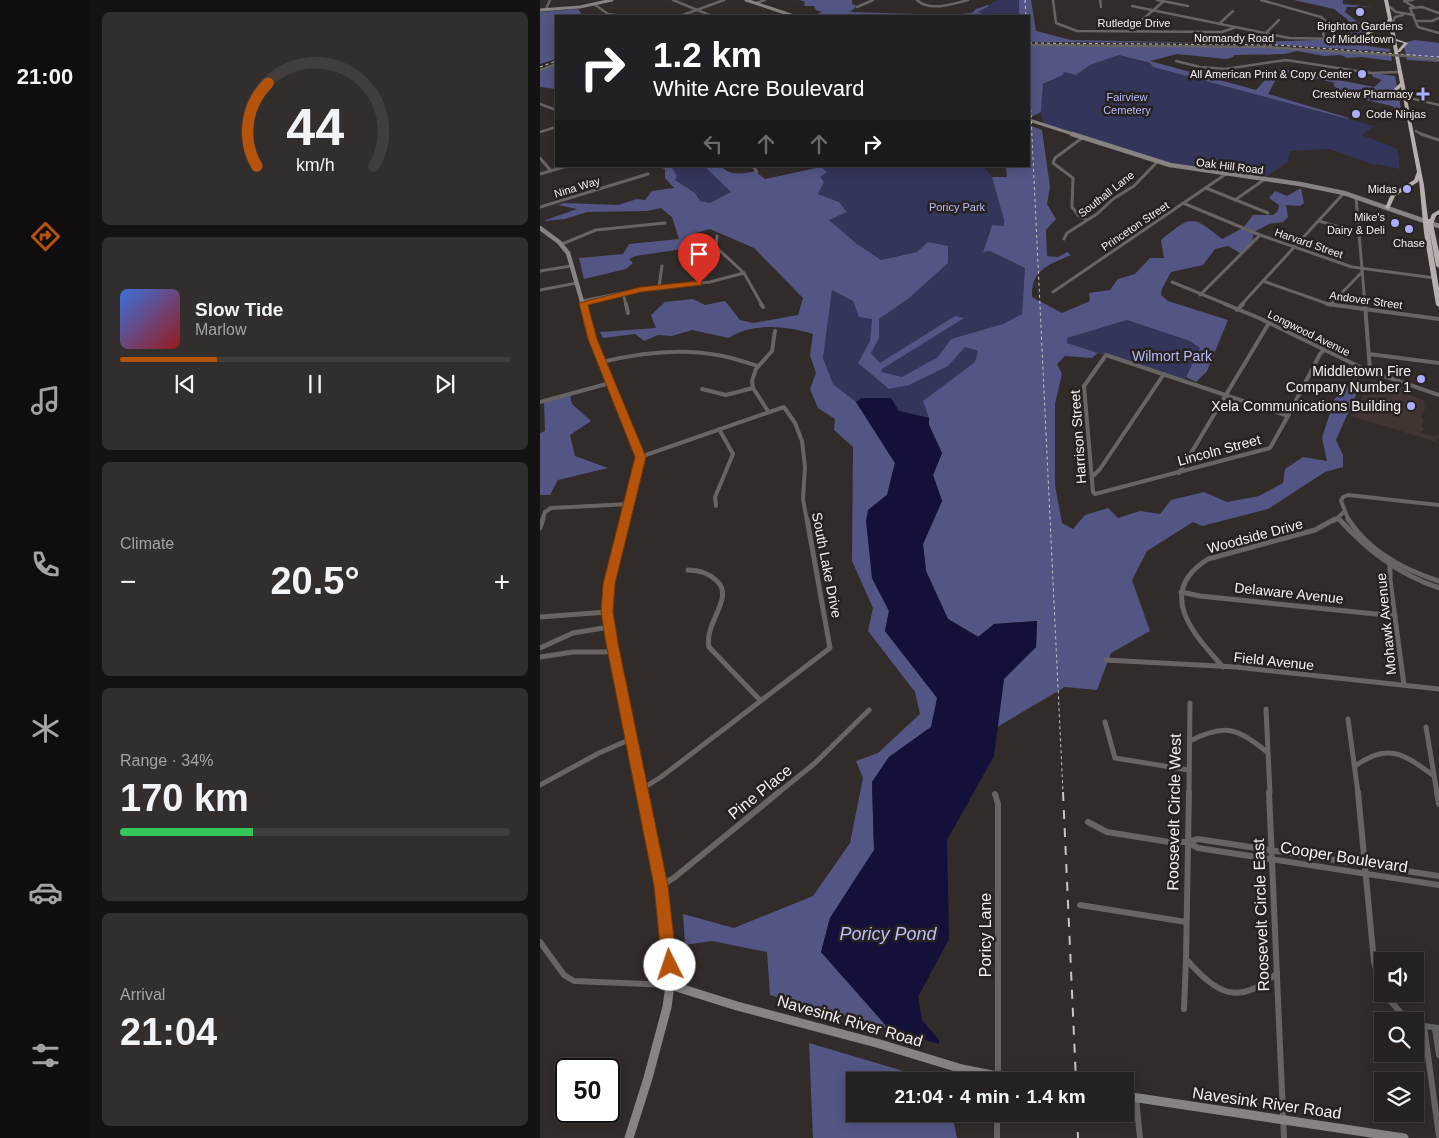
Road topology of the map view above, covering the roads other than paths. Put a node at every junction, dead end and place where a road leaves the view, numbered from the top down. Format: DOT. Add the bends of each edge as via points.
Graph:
graph roads {
  1 [pos="550,0"];
  2 [pos="612,0"];
  3 [pos="673,0"];
  4 [pos="724,0"];
  5 [pos="746,0"];
  6 [pos="765,0"];
  7 [pos="873,0"];
  8 [pos="917,0"];
  9 [pos="968,0"];
  10 [pos="1053,0"];
  11 [pos="1100,0"];
  12 [pos="1157,0"];
  13 [pos="1261,0"];
  14 [pos="1387,0"];
  15 [pos="1413,0"];
  16 [pos="1164,1"];
  17 [pos="756,3"];
  18 [pos="594,4"];
  19 [pos="1132,6"];
  20 [pos="1188,6"];
  21 [pos="857,7"];
  22 [pos="1101,7"];
  23 [pos="1390,7"];
  24 [pos="1414,7"];
  25 [pos="546,9"];
  26 [pos="540,10"];
  27 [pos="699,10"];
  28 [pos="1154,10"];
  29 [pos="1233,11"];
  30 [pos="1439,13"];
  31 [pos="615,15"];
  32 [pos="683,15"];
  33 [pos="710,15"];
  34 [pos="791,15"];
  35 [pos="1410,15"];
  36 [pos="1414,15"];
  37 [pos="1439,18"];
  38 [pos="1143,19"];
  39 [pos="1279,20"];
  40 [pos="1392,20"];
  41 [pos="1416,21"];
  42 [pos="1219,24"];
  43 [pos="1236,27"];
  44 [pos="1266,33"];
  45 [pos="1439,33"];
  46 [pos="1325,38"];
  47 [pos="1367,39"];
  48 [pos="1396,40"];
  49 [pos="1030,45"];
  50 [pos="1399,51"];
  51 [pos="1439,60"];
  52 [pos="1176,61"];
  53 [pos="555,64"];
  54 [pos="540,70"];
  55 [pos="1372,72"];
  56 [pos="1399,72"];
  57 [pos="1401,81"];
  58 [pos="1408,98"];
  59 [pos="540,104"];
  60 [pos="1439,104"];
  61 [pos="555,110"];
  62 [pos="1030,120"];
  63 [pos="555,127"];
  64 [pos="1416,131"];
  65 [pos="540,132"];
  66 [pos="1439,133"];
  67 [pos="1425,136"];
  68 [pos="1419,137"];
  69 [pos="1082,138"];
  70 [pos="1438,139"];
  71 [pos="540,158"];
  72 [pos="1158,161"];
  73 [pos="564,167"];
  74 [pos="754,167"];
  75 [pos="551,171"];
  76 [pos="1420,171"];
  77 [pos="757,172"];
  78 [pos="540,174"];
  79 [pos="648,174"];
  80 [pos="1226,174"];
  81 [pos="1265,179"];
  82 [pos="1206,188"];
  83 [pos="1344,193"];
  84 [pos="1356,197"];
  85 [pos="1235,200"];
  86 [pos="1183,204"];
  87 [pos="540,207"];
  88 [pos="1387,208"];
  89 [pos="1439,212"];
  90 [pos="1268,213"];
  91 [pos="1087,220"];
  92 [pos="1319,220"];
  93 [pos="665,223"];
  94 [pos="1428,223"];
  95 [pos="1439,226"];
  96 [pos="540,228"];
  97 [pos="1439,230"];
  98 [pos="1359,233"];
  99 [pos="1260,235"];
  100 [pos="1433,235"];
  101 [pos="717,236"];
  102 [pos="1064,239"];
  103 [pos="562,244"];
  104 [pos="1294,247"];
  105 [pos="1437,249"];
  106 [pos="572,266"];
  107 [pos="662,266"];
  108 [pos="1439,266"];
  109 [pos="1362,271"];
  110 [pos="540,272"];
  111 [pos="744,273"];
  112 [pos="1435,278"];
  113 [pos="1263,281"];
  114 [pos="1172,282"];
  115 [pos="577,283"];
  116 [pos="659,287"];
  117 [pos="540,290"];
  118 [pos="1053,292"];
  119 [pos="623,293"];
  120 [pos="1200,295"];
  121 [pos="583,302"];
  122 [pos="1330,304"];
  123 [pos="1439,305"];
  124 [pos="763,307"];
  125 [pos="1237,310"];
  126 [pos="1366,310"];
  127 [pos="628,313"];
  128 [pos="1439,319"];
  129 [pos="1269,323"];
  130 [pos="775,331"];
  131 [pos="1324,350"];
  132 [pos="1370,354"];
  133 [pos="602,362"];
  134 [pos="1439,364"];
  135 [pos="758,366"];
  136 [pos="1370,371"];
  137 [pos="1164,374"];
  138 [pos="610,383"];
  139 [pos="753,388"];
  140 [pos="702,390"];
  141 [pos="1224,395"];
  142 [pos="1439,395"];
  143 [pos="540,402"];
  144 [pos="768,412"];
  145 [pos="1288,416"];
  146 [pos="719,429"];
  147 [pos="640,457"];
  148 [pos="1179,472"];
  149 [pos="1092,477"];
  150 [pos="1095,494"];
  151 [pos="630,504"];
  152 [pos="1439,505"];
  153 [pos="716,506"];
  154 [pos="1344,512"];
  155 [pos="1338,518"];
  156 [pos="540,528"];
  157 [pos="1392,564"];
  158 [pos="688,570"];
  159 [pos="1439,581"];
  160 [pos="1439,588"];
  161 [pos="1181,592"];
  162 [pos="607,612"];
  163 [pos="1395,616"];
  164 [pos="540,617"];
  165 [pos="609,627"];
  166 [pos="540,648"];
  167 [pos="614,650"];
  168 [pos="540,657"];
  169 [pos="1106,660"];
  170 [pos="1223,667"];
  171 [pos="1404,685"];
  172 [pos="1439,689"];
  173 [pos="760,700"];
  174 [pos="1190,703"];
  175 [pos="1266,709"];
  176 [pos="869,710"];
  177 [pos="1348,719"];
  178 [pos="1105,722"];
  179 [pos="1426,727"];
  180 [pos="631,739"];
  181 [pos="1190,741"];
  182 [pos="1267,752"];
  183 [pos="1354,766"];
  184 [pos="1189,770"];
  185 [pos="1434,776"];
  186 [pos="540,785"];
  187 [pos="642,789"];
  188 [pos="995,794"];
  189 [pos="1439,804"];
  190 [pos="1088,822"];
  191 [pos="1187,842"];
  192 [pos="1272,850"];
  193 [pos="1273,860"];
  194 [pos="1364,864"];
  195 [pos="1365,874"];
  196 [pos="1439,876"];
  197 [pos="661,886"];
  198 [pos="1439,886"];
  199 [pos="1080,905"];
  200 [pos="1186,922"];
  201 [pos="540,942"];
  202 [pos="1186,959"];
  203 [pos="1374,962"];
  204 [pos="1277,973"];
  205 [pos="670,985"];
  206 [pos="1392,1002"];
  207 [pos="1184,1010"];
  208 [pos="1400,1012"];
  209 [pos="1424,1026"];
  210 [pos="1437,1028"];
  211 [pos="1439,1055"];
  212 [pos="973,1072"];
  213 [pos="998,1072"];
  214 [pos="1136,1098"];
  215 [pos="1284,1120"];
  216 [pos="997,1122"];
  217 [pos="1439,1136"];
  218 [pos="629,1138"];
  219 [pos="998,1138"];
  220 [pos="1140,1138"];
  221 [pos="1284,1138"];
  222 [pos="1398,1138"];
  1 -- 25 [label="street"];
  2 -- 18 [label="main road"];
  3 -- 27 [label="street"];
  4 -- 27 [label="street"];
  5 -- 17 [label="main road"];
  6 -- 17 [label="street"];
  7 -- 21 [label="street"];
  8 -- 9 [label="street" via="922,4 940,6"];
  10 -- 43 [label="street, Rutledge Drive" via="1056,23 1077,31 1219,32"];
  11 -- 22 [label="street"];
  12 -- 16 [label="street, Rutledge Drive"];
  13 -- 46 [label="street" via="1321,17 1328,23 1323,34"];
  14 -- 23 [label="highway"];
  14 -- 40 [label="highway"];
  15 -- 24 [label="street" via="1404,1"];
  16 -- 20 [label="street, Rutledge Drive"];
  16 -- 28 [label="street"];
  17 -- 34 [label="main road"];
  18 -- 25 [label="main road"];
  18 -- 31 [label="street"];
  19 -- 28 [label="street"];
  23 -- 35 [label="street"];
  23 -- 40 [label="highway"];
  24 -- 30 [label="street"];
  24 -- 36 [label="street" via="1410,8"];
  25 -- 26 [label="main road"];
  27 -- 32 [label="street"];
  27 -- 33 [label="street"];
  28 -- 38 [label="street"];
  28 -- 42 [label="street"];
  29 -- 42 [label="street"];
  35 -- 36 [label="street"];
  35 -- 40 [label="street" via="1397,16"];
  36 -- 41 [label="street"];
  37 -- 41 [label="street" via="1430,22"];
  39 -- 44 [label="street"];
  40 -- 47 [label="highway" via="1386,26 1367,33"];
  40 -- 48 [label="highway"];
  41 -- 45 [label="street" via="1420,28"];
  42 -- 43 [label="street"];
  43 -- 44 [label="street"];
  44 -- 46 [label="street" via="1292,38"];
  46 -- 47 [label="street"];
  47 -- 48 [label="street"];
  48 -- 50 [label="highway"];
  48 -- 50 [label="highway" via="1406,43"];
  48 -- 56 [label="highway"];
  49 -- 51 [label="street, Normandy Road, bridge" via="1273,47"];
  50 -- 58 [label="highway"];
  52 -- 55 [label="street" via="1230,68 1288,60"];
  53 -- 54 [label="street"];
  55 -- 56 [label="street"];
  55 -- 57 [label="street" via="1392,75"];
  56 -- 57 [label="highway"];
  57 -- 58 [label="highway"];
  57 -- 58 [label="highway" via="1392,93"];
  58 -- 60 [label="street"];
  58 -- 64 [label="highway"];
  58 -- 76 [label="highway"];
  59 -- 61 [label="street"];
  62 -- 69 [label="main road, Oak Hill Road"];
  63 -- 65 [label="street"];
  64 -- 67 [label="street"];
  64 -- 94 [label="highway" via="1426,185"];
  66 -- 70 [label="street"];
  67 -- 68 [label="street"];
  67 -- 70 [label="street"];
  69 -- 72 [label="main road, Oak Hill Road"];
  69 -- 91 [label="street" via="1053,161 1073,178 1072,210"];
  71 -- 75 [label="street"];
  72 -- 80 [label="main road, Oak Hill Road"];
  72 -- 91 [label="street, Southall Lane" via="1132,187"];
  73 -- 75 [label="street"];
  74 -- 77 [label="street"];
  75 -- 78 [label="street"];
  76 -- 88 [label="highway" via="1416,181 1393,195"];
  76 -- 94 [label="highway"];
  79 -- 87 [label="street, Nina Way"];
  80 -- 81 [label="main road, Oak Hill Road"];
  80 -- 82 [label="street, Princeton Street"];
  81 -- 83 [label="main road, Oak Hill Road"];
  81 -- 85 [label="street"];
  82 -- 85 [label="street"];
  82 -- 86 [label="street, Princeton Street"];
  83 -- 84 [label="main road, Oak Hill Road"];
  83 -- 92 [label="street"];
  84 -- 88 [label="main road, Oak Hill Road"];
  84 -- 98 [label="street"];
  85 -- 90 [label="street"];
  86 -- 99 [label="street, Harvard Street"];
  86 -- 118 [label="street, Princeton Street"];
  88 -- 94 [label="main road, Oak Hill Road"];
  89 -- 94 [label="highway"];
  91 -- 102 [label="street, Southall Lane" via="1067,233"];
  92 -- 98 [label="street"];
  92 -- 104 [label="street"];
  93 -- 103 [label="street" via="596,230"];
  94 -- 95 [label="main road, Oak Hill Road"];
  94 -- 100 [label="highway"];
  94 -- 112 [label="highway"];
  96 -- 103 [label="main road"];
  97 -- 100 [label="highway"];
  98 -- 109 [label="street"];
  99 -- 104 [label="street, Harvard Street"];
  99 -- 120 [label="street"];
  100 -- 105 [label="highway"];
  101 -- 111 [label="street" via="716,247"];
  103 -- 106 [label="main road"];
  104 -- 109 [label="street, Harvard Street"];
  104 -- 113 [label="street"];
  105 -- 108 [label="highway"];
  106 -- 110 [label="street"];
  106 -- 115 [label="main road"];
  107 -- 116 [label="street"];
  109 -- 112 [label="street, Harvard Street"];
  109 -- 122 [label="street"];
  109 -- 126 [label="street"];
  111 -- 116 [label="street" via="710,282"];
  111 -- 124 [label="street"];
  112 -- 123 [label="highway"];
  113 -- 122 [label="street, Andover Street"];
  113 -- 125 [label="street"];
  114 -- 120 [label="street, Longwood Avenue"];
  115 -- 117 [label="street"];
  115 -- 121 [label="main road"];
  116 -- 119 [label="street"];
  119 -- 121 [label="street"];
  119 -- 127 [label="street"];
  120 -- 125 [label="street, Longwood Avenue"];
  121 -- 133 [label="main road" via="592,339"];
  122 -- 126 [label="street, Andover Street"];
  125 -- 129 [label="street, Longwood Avenue"];
  126 -- 128 [label="street, Andover Street"];
  126 -- 132 [label="street"];
  129 -- 131 [label="street, Longwood Avenue"];
  129 -- 141 [label="street"];
  130 -- 135 [label="street" via="772,351"];
  131 -- 136 [label="street, Longwood Avenue"];
  131 -- 145 [label="street, Lincoln Street"];
  132 -- 134 [label="street"];
  132 -- 136 [label="street"];
  133 -- 135 [label="street" via="633,356 702,352"];
  133 -- 138 [label="main road"];
  135 -- 139 [label="street" via="752,377"];
  136 -- 142 [label="street, Longwood Avenue"];
  137 -- 141 [label="street"];
  137 -- 149 [label="street"];
  137 -- 149 [label="street, Harrison Street" via="1106,356 1084,386"];
  138 -- 143 [label="street"];
  138 -- 147 [label="main road"];
  139 -- 140 [label="street" via="726,395"];
  139 -- 144 [label="street"];
  141 -- 145 [label="street"];
  141 -- 148 [label="street"];
  144 -- 146 [label="street, South Lake Drive"];
  144 -- 173 [label="street, South Lake Drive" via="784,406 802,441 805,468 803,499 830,648"];
  145 -- 148 [label="street, Lincoln Street" via="1270,448"];
  146 -- 147 [label="street, South Lake Drive"];
  146 -- 153 [label="street" via="733,454 715,497"];
  147 -- 151 [label="main road"];
  148 -- 150 [label="street, Lincoln Street"];
  149 -- 150 [label="street, Harrison Street"];
  151 -- 156 [label="street" via="549,509"];
  151 -- 162 [label="main road" via="609,584"];
  152 -- 154 [label="street" via="1348,495 1341,501"];
  154 -- 155 [label="street, Woodside Drive"];
  154 -- 157 [label="street" via="1360,534"];
  155 -- 157 [label="street" via="1360,543"];
  155 -- 161 [label="street, Woodside Drive" via="1307,533 1208,559 1190,573"];
  157 -- 159 [label="street"];
  157 -- 160 [label="street" via="1411,577"];
  157 -- 163 [label="street, Mohawk Avenue" via="1390,580"];
  158 -- 173 [label="street" via="706,573 723,587 724,596 706,633 707,642"];
  161 -- 163 [label="street, Delaware Avenue"];
  161 -- 170 [label="street" via="1181,607 1187,623"];
  162 -- 164 [label="street"];
  162 -- 165 [label="main road"];
  163 -- 171 [label="street, Mohawk Avenue"];
  165 -- 166 [label="street" via="573,634"];
  165 -- 167 [label="main road"];
  166 -- 168 [label="street"];
  167 -- 168 [label="street"];
  167 -- 180 [label="main road"];
  169 -- 170 [label="street, Field Avenue"];
  170 -- 171 [label="street, Field Avenue"];
  171 -- 172 [label="street, Field Avenue"];
  173 -- 187 [label="street, South Lake Drive"];
  174 -- 181 [label="street, Roosevelt Circle West"];
  175 -- 182 [label="street, Roosevelt Circle East"];
  176 -- 197 [label="street, Pine Place" via="815,763"];
  177 -- 183 [label="street"];
  178 -- 184 [label="street" via="1111,753 1115,758"];
  179 -- 185 [label="street"];
  180 -- 186 [label="street"];
  180 -- 187 [label="main road"];
  181 -- 182 [label="street" via="1213,729 1229,729 1243,734"];
  181 -- 184 [label="street, Roosevelt Circle West"];
  182 -- 192 [label="street, Roosevelt Circle East"];
  183 -- 185 [label="street" via="1372,754 1390,752 1408,758"];
  183 -- 194 [label="street"];
  184 -- 191 [label="street, Roosevelt Circle West"];
  185 -- 189 [label="street"];
  187 -- 197 [label="main road"];
  188 -- 213 [label="street, Poricy Lane" via="998,804"];
  190 -- 191 [label="street, Cooper Boulevard" via="1107,832"];
  191 -- 192 [label="street, Cooper Boulevard" via="1195,838"];
  191 -- 193 [label="street, Cooper Boulevard" via="1198,848"];
  191 -- 200 [label="street, Roosevelt Circle West"];
  192 -- 193 [label="street, Roosevelt Circle East"];
  192 -- 194 [label="street, Cooper Boulevard"];
  193 -- 195 [label="street, Cooper Boulevard"];
  193 -- 204 [label="street, Roosevelt Circle East"];
  194 -- 195 [label="street"];
  194 -- 196 [label="street, Cooper Boulevard"];
  195 -- 198 [label="street, Cooper Boulevard"];
  195 -- 203 [label="street"];
  197 -- 205 [label="main road"];
  199 -- 200 [label="street"];
  200 -- 202 [label="street, Roosevelt Circle West"];
  201 -- 205 [label="street" via="564,975 574,981"];
  202 -- 204 [label="street" via="1211,984 1233,993 1254,991"];
  202 -- 207 [label="street"];
  204 -- 215 [label="street, Roosevelt Circle East"];
  205 -- 212 [label="main road, Navesink River Road"];
  205 -- 218 [label="main road" via="668,1007 656,1052"];
  206 -- 208 [label="street"];
  209 -- 210 [label="street"];
  209 -- 217 [label="street"];
  210 -- 211 [label="street"];
  214 -- 215 [label="main road, Navesink River Road"];
  214 -- 220 [label="street"];
  215 -- 221 [label="street, Roosevelt Circle East"];
  215 -- 222 [label="main road, Navesink River Road"];
  216 -- 219 [label="street"];
}
